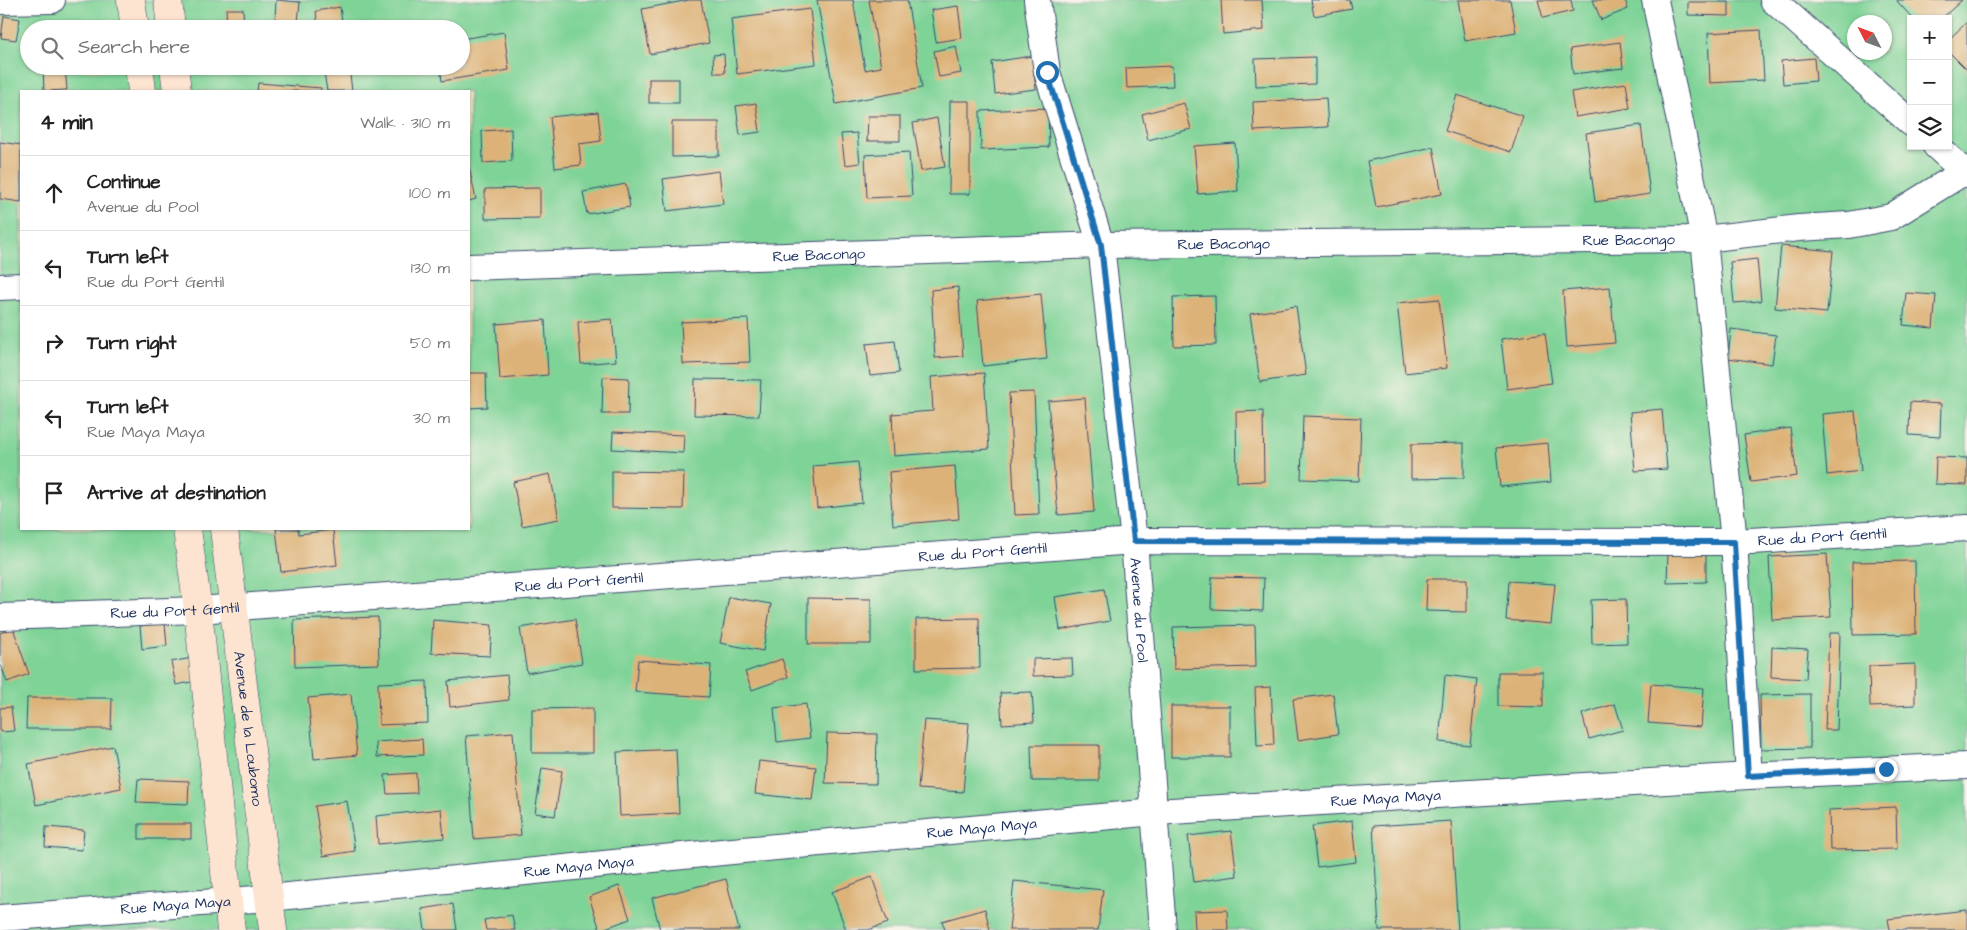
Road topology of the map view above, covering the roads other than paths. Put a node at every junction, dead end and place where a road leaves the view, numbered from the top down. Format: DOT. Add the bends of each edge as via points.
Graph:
graph roads {
  1 [pos="52,0"];
  2 [pos="131,0"];
  3 [pos="168,0"];
  4 [pos="1037,0"];
  5 [pos="1655,0"];
  6 [pos="1772,0"];
  7 [pos="0,2"];
  8 [pos="133,20"];
  9 [pos="170,20"];
  10 [pos="140,75"];
  11 [pos="175,75"];
  12 [pos="142,90"];
  13 [pos="177,90"];
  14 [pos="1907,119"];
  15 [pos="1941,150"];
  16 [pos="1966,172"];
  17 [pos="1704,239"];
  18 [pos="1101,245"];
  19 [pos="470,267"];
  20 [pos="20,286"];
  21 [pos="0,287"];
  22 [pos="1967,528"];
  23 [pos="187,530"];
  24 [pos="224,530"];
  25 [pos="1134,541"];
  26 [pos="1734,542"];
  27 [pos="234,607"];
  28 [pos="198,610"];
  29 [pos="0,617"];
  30 [pos="1967,766"];
  31 [pos="1748,776"];
  32 [pos="1155,812"];
  33 [pos="269,898"];
  34 [pos="228,901"];
  35 [pos="0,918"];
  36 [pos="231,930"];
  37 [pos="273,930"];
  38 [pos="1163,930"];
  1 -- 7 [label="street"];
  2 -- 8 [label="street"];
  3 -- 9 [label="street"];
  4 -- 18 [label="street, Avenue du Pool" via="1047,72"];
  5 -- 17 [label="street"];
  6 -- 14 [label="street"];
  10 -- 12 [label="street"];
  11 -- 13 [label="street"];
  15 -- 16 [label="street"];
  16 -- 17 [label="street, Rue Bacongo" via="1891,217 1849,225"];
  17 -- 18 [label="street, Rue Bacongo"];
  17 -- 26 [label="street"];
  18 -- 19 [label="street, Rue Bacongo"];
  18 -- 25 [label="street, Avenue du Pool"];
  20 -- 21 [label="street"];
  22 -- 26 [label="street, Rue du Port Gentil"];
  23 -- 28 [label="street"];
  24 -- 27 [label="street, Avenue de la Loubomo"];
  25 -- 26 [label="street, Rue du Port Gentil"];
  25 -- 27 [label="street, Rue du Port Gentil"];
  25 -- 32 [label="street, Avenue du Pool"];
  26 -- 31 [label="street"];
  27 -- 28 [label="street, Rue du Port Gentil"];
  27 -- 33 [label="street, Avenue de la Loubomo"];
  28 -- 29 [label="street, Rue du Port Gentil"];
  28 -- 34 [label="street"];
  30 -- 31 [label="street, Rue Maya Maya"];
  31 -- 32 [label="street, Rue Maya Maya"];
  32 -- 33 [label="street, Rue Maya Maya"];
  32 -- 38 [label="street, Avenue du Pool"];
  33 -- 34 [label="street, Rue Maya Maya"];
  33 -- 37 [label="street, Avenue de la Loubomo"];
  34 -- 35 [label="street, Rue Maya Maya"];
  34 -- 36 [label="street"];
}
